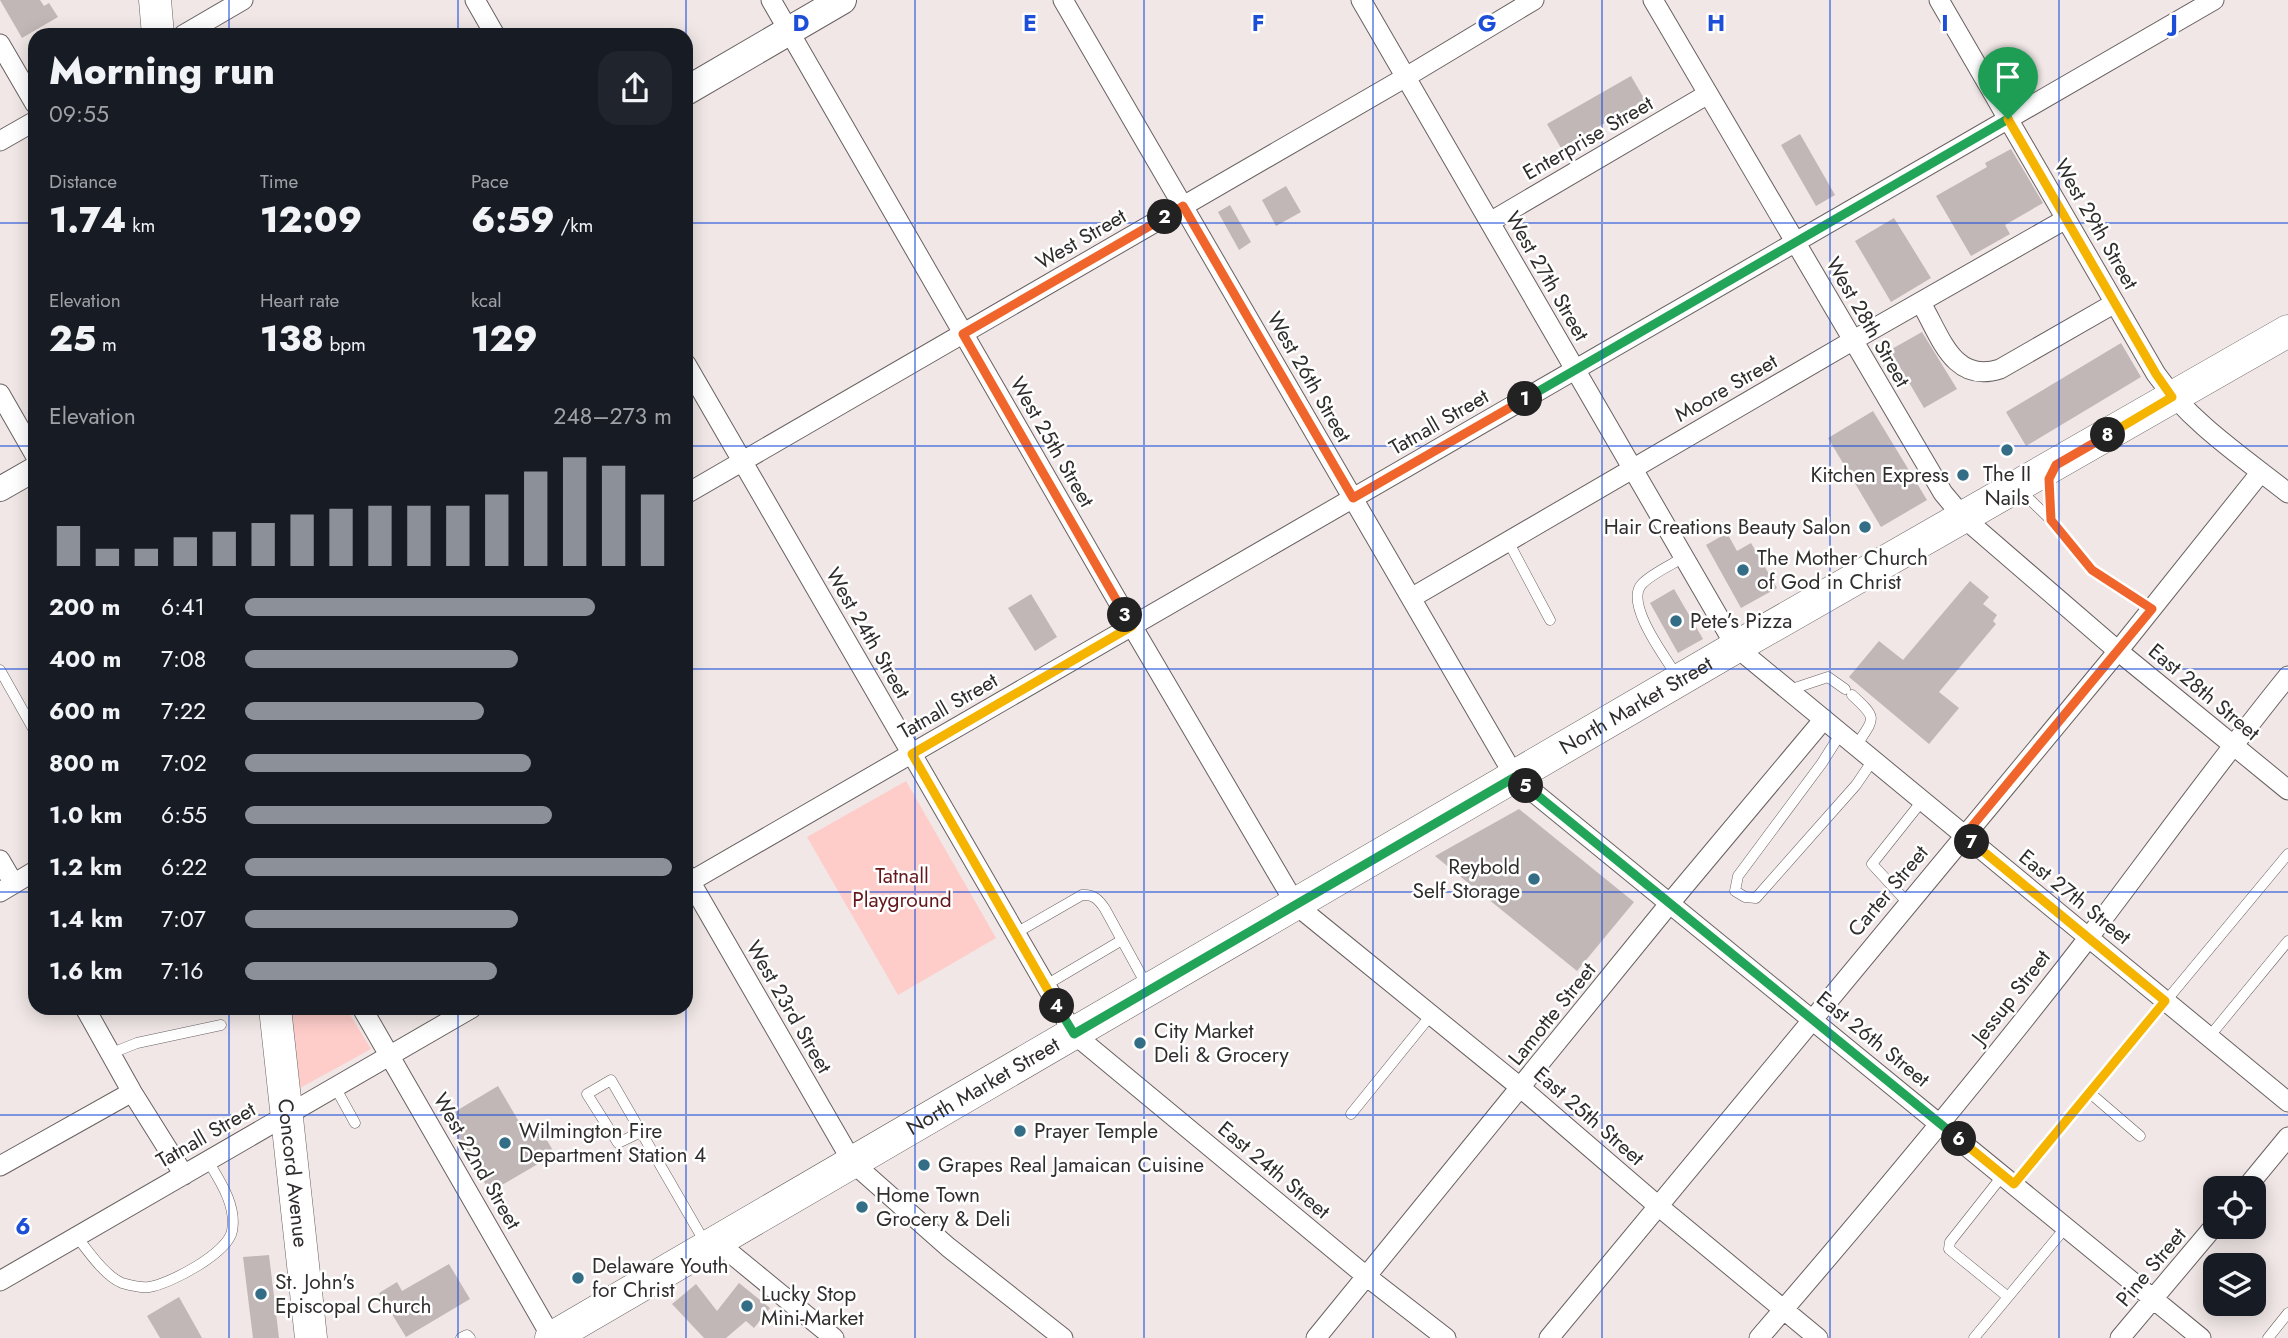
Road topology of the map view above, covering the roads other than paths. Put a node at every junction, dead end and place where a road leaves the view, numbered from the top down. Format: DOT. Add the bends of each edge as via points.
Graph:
graph roads {
  1 [pos="155,0"];
  2 [pos="243,0"];
  3 [pos="475,0"];
  4 [pos="771,0"];
  5 [pos="842,0"];
  6 [pos="1063,0"];
  7 [pos="1361,0"];
  8 [pos="1534,0"];
  9 [pos="1653,0"];
  10 [pos="1939,0"];
  11 [pos="2214,0"];
  12 [pos="157,28"];
  13 [pos="199,28"];
  14 [pos="491,28"];
  15 [pos="789,31"];
  16 [pos="0,44"];
  17 [pos="1406,77"];
  18 [pos="693,87"];
  19 [pos="28,92"];
  20 [pos="1708,94"];
  21 [pos="2008,119"];
  22 [pos="28,125"];
  23 [pos="0,141"];
  24 [pos="1183,206"];
  25 [pos="2066,219"];
  26 [pos="1490,222"];
  27 [pos="1794,242"];
  28 [pos="1921,303"];
  29 [pos="2115,303"];
  30 [pos="2288,331"];
  31 [pos="963,334"];
  32 [pos="1852,341"];
  33 [pos="1575,370"];
  34 [pos="693,376"];
  35 [pos="0,394"];
  36 [pos="2172,397"];
  37 [pos="28,443"];
  38 [pos="743,461"];
  39 [pos="2056,465"];
  40 [pos="1633,469"];
  41 [pos="2261,472"];
  42 [pos="28,473"];
  43 [pos="2017,488"];
  44 [pos="0,489"];
  45 [pos="693,490"];
  46 [pos="2288,493"];
  47 [pos="1353,498"];
  48 [pos="1964,518"];
  49 [pos="2051,520"];
  50 [pos="1508,541"];
  51 [pos="1684,557"];
  52 [pos="1410,598"];
  53 [pos="2152,609"];
  54 [pos="1550,621"];
  55 [pos="1132,626"];
  56 [pos="1736,647"];
  57 [pos="2118,650"];
  58 [pos="0,670"];
  59 [pos="2288,676"];
  60 [pos="1679,680"];
  61 [pos="1789,690"];
  62 [pos="1824,719"];
  63 [pos="28,720"];
  64 [pos="1849,739"];
  65 [pos="2232,744"];
  66 [pos="912,754"];
  67 [pos="1873,760"];
  68 [pos="1515,777"];
  69 [pos="2288,790"];
  70 [pos="1922,801"];
  71 [pos="1964,836"];
  72 [pos="2288,854"];
  73 [pos="0,860"];
  74 [pos="28,875"];
  75 [pos="693,877"];
  76 [pos="7,888"];
  77 [pos="693,890"];
  78 [pos="1670,903"];
  79 [pos="1908,903"];
  80 [pos="1296,905"];
  81 [pos="1016,933"];
  82 [pos="2088,937"];
  83 [pos="1122,940"];
  84 [pos="2288,941"];
  85 [pos="1045,985"];
  86 [pos="1149,990"];
  87 [pos="2165,1001"];
  88 [pos="89,1015"];
  89 [pos="276,1015"];
  90 [pos="366,1015"];
  91 [pos="460,1015"];
  92 [pos="1431,1015"];
  93 [pos="1812,1019"];
  94 [pos="220,1025"];
  95 [pos="1074,1034"];
  96 [pos="2208,1037"];
  97 [pos="112,1054"];
  98 [pos="390,1056"];
  99 [pos="335,1087"];
  100 [pos="1521,1088"];
  101 [pos="132,1091"];
  102 [pos="2090,1093"];
  103 [pos="2288,1102"];
  104 [pos="1351,1114"];
  105 [pos="286,1115"];
  106 [pos="1940,1123"];
  107 [pos="355,1124"];
  108 [pos="641,1132"];
  109 [pos="2140,1136"];
  110 [pos="2288,1137"];
  111 [pos="208,1161"];
  112 [pos="853,1163"];
  113 [pos="0,1166"];
  114 [pos="184,1175"];
  115 [pos="2256,1176"];
  116 [pos="2008,1179"];
  117 [pos="1657,1205"];
  118 [pos="2066,1227"];
  119 [pos="77,1237"];
  120 [pos="2204,1239"];
  121 [pos="712,1244"];
  122 [pos="1366,1276"];
  123 [pos="0,1281"];
  124 [pos="2008,1297"];
  125 [pos="2154,1299"];
  126 [pos="1784,1309"];
  127 [pos="2288,1313"];
  128 [pos="311,1338"];
  129 [pos="461,1338"];
  130 [pos="470,1338"];
  131 [pos="552,1338"];
  132 [pos="834,1338"];
  133 [pos="1063,1338"];
  134 [pos="1316,1338"];
  135 [pos="1447,1338"];
  136 [pos="1549,1338"];
  137 [pos="1759,1338"];
  138 [pos="1818,1338"];
  139 [pos="1974,1338"];
  140 [pos="2120,1338"];
  141 [pos="2202,1338"];
  142 [pos="2268,1338"];
  1 -- 12 [label="main road"];
  2 -- 13 [label="street"];
  3 -- 14 [label="street"];
  4 -- 15 [label="street, West 25th Street"];
  5 -- 15 [label="main road"];
  6 -- 24 [label="street, West 26th Street"];
  7 -- 17 [label="street, West 27th Street"];
  8 -- 17 [label="street, West Street"];
  9 -- 20 [label="street, West 28th Street"];
  10 -- 21 [label="street, West 29th Street"];
  11 -- 21 [label="street, Tatnall Street"];
  15 -- 18 [label="main road"];
  15 -- 31 [label="street, West 25th Street"];
  16 -- 19 [label="street"];
  17 -- 24 [label="street, West Street"];
  17 -- 26 [label="street, West 27th Street"];
  20 -- 26 [label="street, Enterprise Street"];
  20 -- 27 [label="street, West 28th Street"];
  21 -- 25 [label="street, West 29th Street"];
  21 -- 27 [label="street, Tatnall Street"];
  22 -- 23 [label="street"];
  24 -- 31 [label="street, West Street"];
  24 -- 47 [label="street, West 26th Street"];
  25 -- 28 [label="street, Moore Street"];
  25 -- 29 [label="street, West 29th Street"];
  26 -- 33 [label="street, West 27th Street"];
  27 -- 32 [label="street, West 28th Street"];
  27 -- 33 [label="street, Tatnall Street"];
  28 -- 29 [label="street" via="1954,359 1970,372 1979,373 2000,369"];
  28 -- 32 [label="street, Moore Street"];
  29 -- 36 [label="street, West 29th Street"];
  30 -- 36 [label="main road, North Market Street"];
  31 -- 38 [label="street, West Street"];
  31 -- 55 [label="street, West 25th Street"];
  32 -- 40 [label="street, Moore Street"];
  32 -- 48 [label="street, West 28th Street" via="1943,493"];
  33 -- 40 [label="street, West 27th Street"];
  33 -- 47 [label="street, Tatnall Street"];
  34 -- 38 [label="street, West 24th Street"];
  35 -- 37 [label="street"];
  36 -- 39 [label="main road, North Market Street"];
  36 -- 41 [label="street, West 29th Street"];
  38 -- 45 [label="street, West Street"];
  38 -- 66 [label="street, West 24th Street"];
  39 -- 43 [label="main road, North Market Street"];
  39 -- 49 [label="lane" via="2049,479"];
  40 -- 50 [label="street, Moore Street"];
  40 -- 51 [label="street, West 27th Street"];
  41 -- 46 [label="street, West 29th Street"];
  41 -- 53 [label="street, Carter Street"];
  42 -- 44 [label="street"];
  43 -- 48 [label="main road, North Market Street"];
  43 -- 49 [label="lane"];
  47 -- 52 [label="street, West 26th Street"];
  47 -- 55 [label="street, Tatnall Street"];
  48 -- 56 [label="main road, North Market Street"];
  48 -- 57 [label="street, East 28th Street"];
  49 -- 53 [label="lane" via="2092,570"];
  50 -- 52 [label="street, Moore Street"];
  50 -- 54 [label="lane"];
  51 -- 56 [label="street, West 27th Street"];
  51 -- 60 [label="lane" via="1642,584 1636,596 1639,611"];
  52 -- 68 [label="street, West 26th Street"];
  53 -- 57 [label="street, Carter Street"];
  55 -- 66 [label="street, Tatnall Street"];
  55 -- 80 [label="street, West 25th Street"];
  56 -- 60 [label="main road, North Market Street"];
  56 -- 61 [label="street, East 27th Street"];
  57 -- 65 [label="street, East 28th Street"];
  57 -- 71 [label="street, Carter Street"];
  58 -- 63 [label="lane"];
  59 -- 65 [label="street, Jessup Street"];
  60 -- 68 [label="main road, North Market Street"];
  61 -- 62 [label="street, East 27th Street"];
  61 -- 64 [label="lane" via="1828,677 1849,692 1872,717 1871,724"];
  62 -- 64 [label="street, East 27th Street"];
  62 -- 78 [label="street, Lamotte Street"];
  64 -- 67 [label="street, East 27th Street"];
  64 -- 67 [label="lane" via="1822,763 1738,876 1735,891 1756,898"];
  65 -- 69 [label="street, East 28th Street"];
  65 -- 82 [label="street, Jessup Street"];
  66 -- 75 [label="street, Tatnall Street"];
  66 -- 81 [label="street, West 24th Street"];
  67 -- 70 [label="street, East 27th Street"];
  68 -- 78 [label="street, East 26th Street"];
  68 -- 80 [label="main road, North Market Street"];
  70 -- 71 [label="street, East 27th Street"];
  70 -- 79 [label="lane" via="1872,864"];
  71 -- 79 [label="street, Carter Street"];
  71 -- 82 [label="street, East 27th Street"];
  72 -- 87 [label="lane"];
  73 -- 76 [label="street"];
  74 -- 76 [label="street"];
  77 -- 112 [label="street, West 23rd Street"];
  78 -- 93 [label="street, East 26th Street"];
  78 -- 100 [label="street, Lamotte Street"];
  79 -- 93 [label="street, Carter Street"];
  80 -- 86 [label="main road, North Market Street"];
  80 -- 92 [label="street, East 25th Street"];
  81 -- 83 [label="lane" via="1089,894 1098,898"];
  81 -- 85 [label="street, West 24th Street"];
  82 -- 87 [label="street, East 27th Street"];
  82 -- 106 [label="street, Jessup Street"];
  83 -- 85 [label="lane"];
  83 -- 86 [label="lane"];
  84 -- 96 [label="lane"];
  85 -- 95 [label="street, West 24th Street"];
  86 -- 95 [label="main road, North Market Street"];
  87 -- 96 [label="street, East 27th Street"];
  87 -- 102 [label="lane"];
  88 -- 97 [label="street"];
  89 -- 105 [label="main road, Concord Avenue"];
  90 -- 98 [label="street, West 22nd Street"];
  91 -- 98 [label="street, Tatnall Street"];
  92 -- 100 [label="street, East 25th Street"];
  92 -- 104 [label="lane"];
  93 -- 106 [label="street, East 26th Street"];
  93 -- 117 [label="street, Carter Street"];
  94 -- 97 [label="lane" via="136,1043"];
  95 -- 112 [label="main road, North Market Street"];
  95 -- 122 [label="street, East 24th Street"];
  96 -- 103 [label="street, East 27th Street"];
  97 -- 101 [label="street"];
  98 -- 99 [label="street, Tatnall Street"];
  98 -- 131 [label="street, West 22nd Street"];
  99 -- 105 [label="street, Tatnall Street"];
  99 -- 107 [label="lane"];
  100 -- 117 [label="street, East 25th Street"];
  100 -- 122 [label="street, Lamotte Street"];
  101 -- 113 [label="street"];
  101 -- 114 [label="street"];
  102 -- 109 [label="lane"];
  102 -- 116 [label="lane"];
  105 -- 111 [label="street, Tatnall Street"];
  105 -- 128 [label="main road, Concord Avenue"];
  106 -- 116 [label="street, East 26th Street"];
  106 -- 126 [label="street, Jessup Street"];
  108 -- 108 [label="lane" via="611,1080 587,1094 618,1143"];
  108 -- 121 [label="lane"];
  110 -- 115 [label="street"];
  111 -- 114 [label="street, Tatnall Street"];
  111 -- 119 [label="lane" via="232,1212 232,1233 220,1250 171,1280 147,1287 120,1282 95,1261"];
  112 -- 121 [label="main road, North Market Street"];
  112 -- 133 [label="street, West 23rd Street" via="948,1247"];
  114 -- 119 [label="street, Tatnall Street"];
  116 -- 118 [label="street, East 26th Street"];
  116 -- 124 [label="lane" via="1950,1242 1949,1249"];
  117 -- 126 [label="street, East 25th Street"];
  117 -- 136 [label="street, Carter Street"];
  118 -- 124 [label="lane"];
  118 -- 125 [label="street, East 26th Street"];
  119 -- 123 [label="street, Tatnall Street"];
  120 -- 125 [label="street, Pine Street"];
  121 -- 131 [label="main road, North Market Street"];
  121 -- 132 [label="street"];
  122 -- 134 [label="street, Lamotte Street"];
  122 -- 135 [label="street, East 24th Street"];
  124 -- 139 [label="lane"];
  125 -- 140 [label="street, Pine Street"];
  125 -- 141 [label="street, East 26th Street"];
  126 -- 137 [label="street, Jessup Street"];
  126 -- 138 [label="street, East 25th Street"];
  127 -- 142 [label="lane"];
  129 -- 130 [label="lane"];
}
